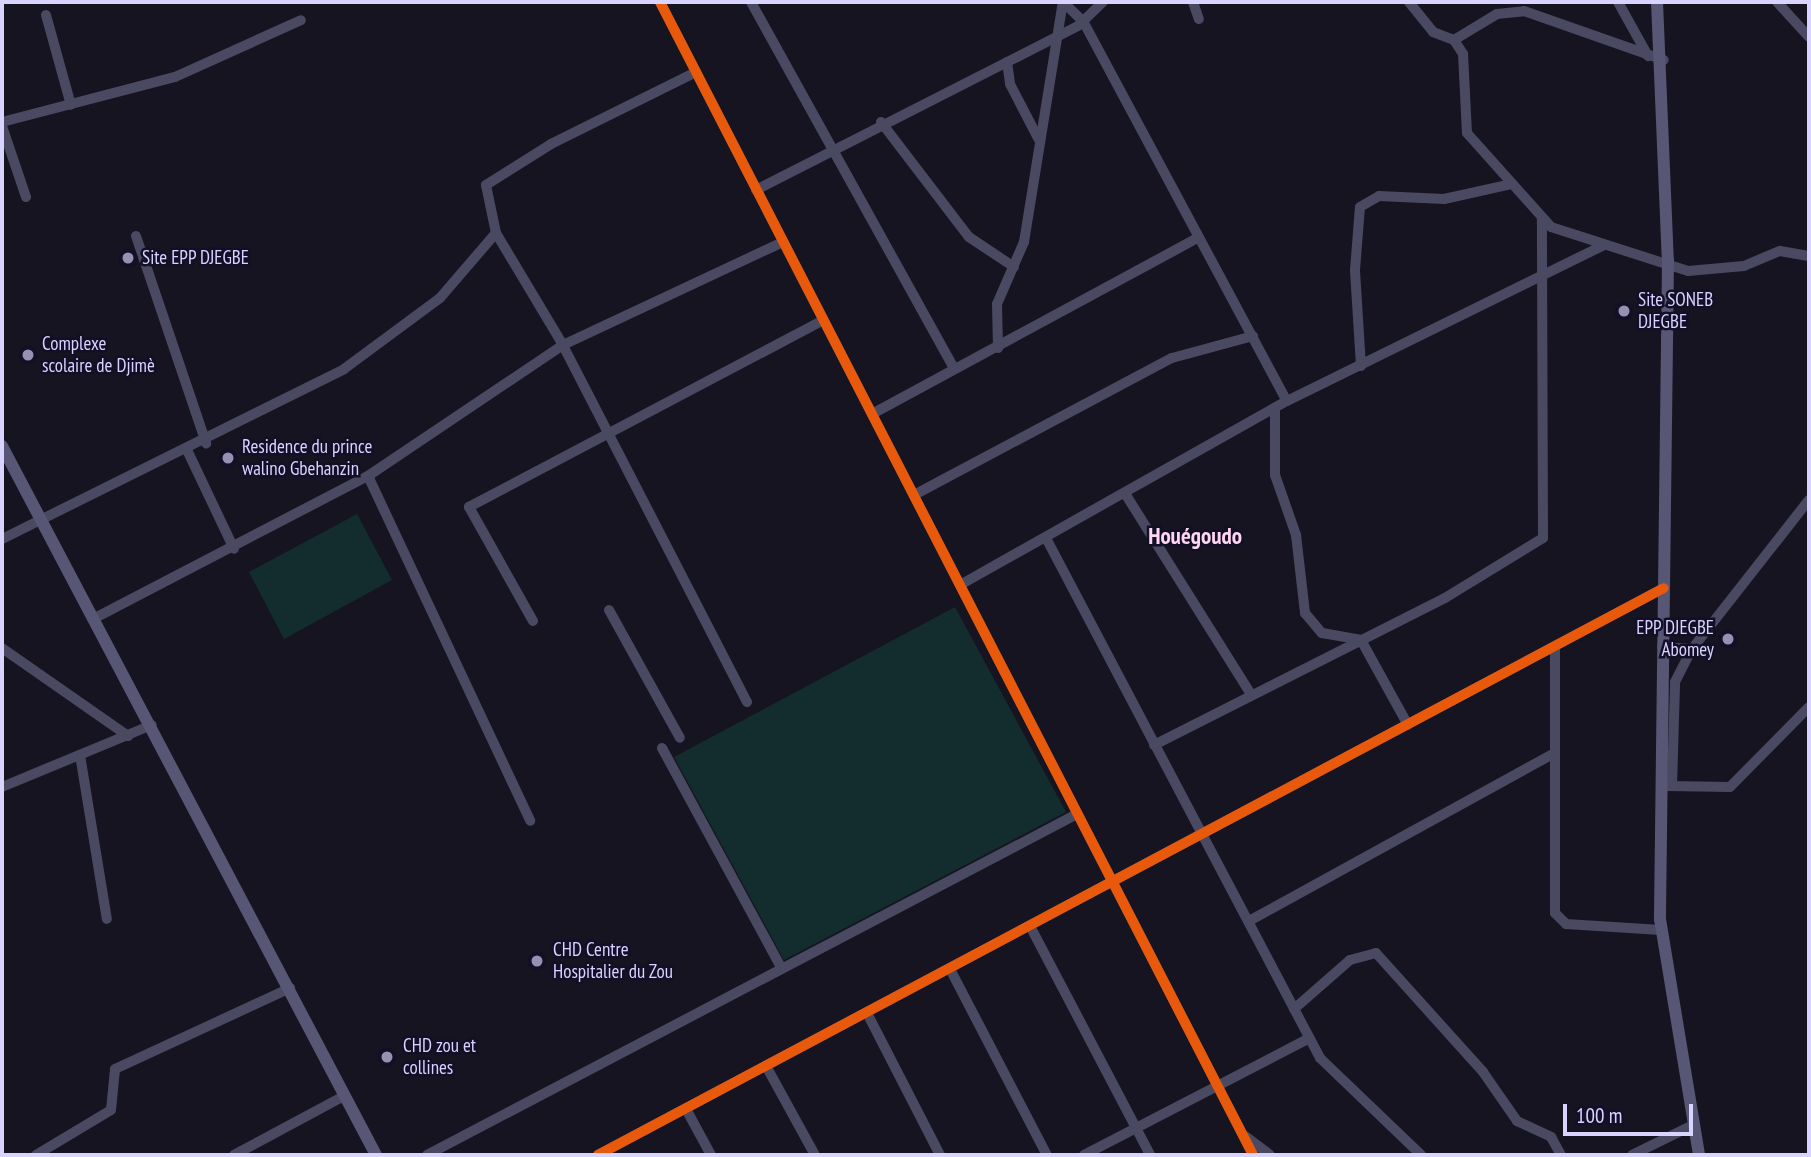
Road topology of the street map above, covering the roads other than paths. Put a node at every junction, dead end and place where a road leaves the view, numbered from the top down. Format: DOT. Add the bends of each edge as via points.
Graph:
graph roads {
  1 [pos="660,2"];
  2 [pos="751,2"];
  3 [pos="1063,2"];
  4 [pos="1103,2"];
  5 [pos="1193,2"];
  6 [pos="1409,2"];
  7 [pos="1618,2"];
  8 [pos="1657,2"];
  9 [pos="1777,2"];
  10 [pos="46,15"];
  11 [pos="1199,19"];
  12 [pos="301,20"];
  13 [pos="1083,21"];
  14 [pos="1060,31"];
  15 [pos="1809,37"];
  16 [pos="1454,40"];
  17 [pos="1648,56"];
  18 [pos="1665,60"];
  19 [pos="1007,62"];
  20 [pos="696,72"];
  21 [pos="71,105"];
  22 [pos="881,122"];
  23 [pos="2,124"];
  24 [pos="1039,141"];
  25 [pos="832,147"];
  26 [pos="1512,184"];
  27 [pos="756,190"];
  28 [pos="26,197"];
  29 [pos="1542,218"];
  30 [pos="496,233"];
  31 [pos="136,236"];
  32 [pos="1196,239"];
  33 [pos="783,242"];
  34 [pos="1604,245"];
  35 [pos="1809,256"];
  36 [pos="1668,260"];
  37 [pos="1014,267"];
  38 [pos="1541,278"];
  39 [pos="823,320"];
  40 [pos="1253,335"];
  41 [pos="563,345"];
  42 [pos="998,348"];
  43 [pos="1361,366"];
  44 [pos="954,368"];
  45 [pos="1287,401"];
  46 [pos="1275,408"];
  47 [pos="872,414"];
  48 [pos="608,434"];
  49 [pos="206,443"];
  50 [pos="2,446"];
  51 [pos="188,452"];
  52 [pos="368,476"];
  53 [pos="914,495"];
  54 [pos="1126,495"];
  55 [pos="1809,500"];
  56 [pos="41,520"];
  57 [pos="1046,538"];
  58 [pos="2,539"];
  59 [pos="234,549"];
  60 [pos="960,585"];
  61 [pos="1664,588"];
  62 [pos="609,610"];
  63 [pos="93,619"];
  64 [pos="533,621"];
  65 [pos="1361,640"];
  66 [pos="1555,647"];
  67 [pos="1662,647"];
  68 [pos="2,648"];
  69 [pos="1692,649"];
  70 [pos="1251,694"];
  71 [pos="747,702"];
  72 [pos="1809,707"];
  73 [pos="152,725"];
  74 [pos="1408,725"];
  75 [pos="128,736"];
  76 [pos="680,738"];
  77 [pos="1154,745"];
  78 [pos="662,748"];
  79 [pos="1553,754"];
  80 [pos="80,755"];
  81 [pos="1666,786"];
  82 [pos="2,787"];
  83 [pos="1077,814"];
  84 [pos="530,821"];
  85 [pos="1203,835"];
  86 [pos="1112,882"];
  87 [pos="107,919"];
  88 [pos="1249,921"];
  89 [pos="1030,926"];
  90 [pos="1661,930"];
  91 [pos="782,969"];
  92 [pos="950,969"];
  93 [pos="290,988"];
  94 [pos="1294,1009"];
  95 [pos="866,1013"];
  96 [pos="1308,1039"];
  97 [pos="766,1066"];
  98 [pos="1215,1082"];
  99 [pos="344,1096"];
  100 [pos="686,1109"];
  101 [pos="1693,1125"];
  102 [pos="1135,1127"];
  103 [pos="1241,1133"];
  104 [pos="604,1154"];
  105 [pos="36,1155"];
  106 [pos="233,1155"];
  107 [pos="376,1155"];
  108 [pos="427,1155"];
  109 [pos="711,1155"];
  110 [pos="815,1155"];
  111 [pos="940,1155"];
  112 [pos="1047,1155"];
  113 [pos="1084,1155"];
  114 [pos="1150,1155"];
  115 [pos="1253,1155"];
  116 [pos="1270,1155"];
  117 [pos="1422,1155"];
  118 [pos="1561,1155"];
  119 [pos="1632,1155"];
  120 [pos="1699,1155"];
  1 -- 20 [label="street"];
  2 -- 25 [label="street"];
  3 -- 13 [label="street"];
  3 -- 14 [label="street"];
  4 -- 13 [label="street"];
  5 -- 11 [label="street"];
  6 -- 16 [label="street" via="1433,32"];
  7 -- 17 [label="street"];
  8 -- 18 [label="street"];
  9 -- 15 [label="street"];
  10 -- 21 [label="street"];
  12 -- 21 [label="street" via="175,77"];
  13 -- 14 [label="street"];
  13 -- 32 [label="street"];
  14 -- 19 [label="street"];
  14 -- 24 [label="street"];
  16 -- 17 [label="street" via="1497,14 1524,11"];
  16 -- 26 [label="street" via="1466,64 1467,133"];
  17 -- 18 [label="street"];
  18 -- 36 [label="street"];
  19 -- 22 [label="street"];
  19 -- 24 [label="street" via="1010,84"];
  20 -- 27 [label="street"];
  20 -- 30 [label="street" via="488,182 485,195"];
  21 -- 23 [label="street"];
  22 -- 25 [label="street"];
  22 -- 37 [label="street" via="969,237"];
  23 -- 28 [label="street"];
  24 -- 37 [label="street"];
  25 -- 27 [label="street"];
  25 -- 44 [label="street"];
  26 -- 29 [label="street"];
  26 -- 43 [label="street" via="1444,199 1379,196 1360,207 1355,270"];
  27 -- 33 [label="street"];
  29 -- 34 [label="street" via="1565,235"];
  29 -- 38 [label="street"];
  30 -- 41 [label="street"];
  30 -- 49 [label="street" via="440,298 397,332 344,369"];
  31 -- 49 [label="street"];
  32 -- 40 [label="street"];
  32 -- 42 [label="street"];
  33 -- 39 [label="street"];
  33 -- 41 [label="street"];
  34 -- 36 [label="street"];
  34 -- 38 [label="street"];
  35 -- 36 [label="street" via="1780,251 1744,265 1688,271"];
  36 -- 61 [label="street"];
  37 -- 42 [label="street" via="998,304"];
  38 -- 43 [label="street"];
  38 -- 65 [label="street" via="1547,530 1524,554"];
  39 -- 47 [label="street"];
  39 -- 48 [label="street"];
  40 -- 45 [label="street"];
  40 -- 53 [label="street" via="1172,358"];
  41 -- 48 [label="street"];
  41 -- 52 [label="street"];
  42 -- 44 [label="street"];
  43 -- 45 [label="street"];
  44 -- 47 [label="street"];
  45 -- 46 [label="street"];
  46 -- 54 [label="street"];
  46 -- 65 [label="street" via="1275,475 1296,535 1305,613 1322,633"];
  47 -- 53 [label="street"];
  48 -- 64 [label="street" via="469,508"];
  48 -- 71 [label="street"];
  49 -- 51 [label="street"];
  50 -- 56 [label="street"];
  51 -- 56 [label="street"];
  51 -- 59 [label="street"];
  52 -- 59 [label="street"];
  52 -- 84 [label="street"];
  53 -- 60 [label="street"];
  54 -- 57 [label="street"];
  54 -- 70 [label="street"];
  55 -- 69 [label="street"];
  56 -- 58 [label="street"];
  56 -- 63 [label="street"];
  57 -- 60 [label="street"];
  57 -- 77 [label="street"];
  59 -- 63 [label="street"];
  60 -- 83 [label="street"];
  61 -- 66 [label="street"];
  61 -- 67 [label="street"];
  62 -- 76 [label="street"];
  63 -- 73 [label="street"];
  65 -- 70 [label="street"];
  65 -- 74 [label="street"];
  66 -- 74 [label="street"];
  66 -- 79 [label="street"];
  67 -- 69 [label="street"];
  67 -- 81 [label="street"];
  68 -- 75 [label="street"];
  69 -- 81 [label="street" via="1672,696"];
  70 -- 77 [label="street"];
  72 -- 81 [label="street" via="1730,787"];
  73 -- 75 [label="street"];
  73 -- 93 [label="street"];
  74 -- 85 [label="street"];
  75 -- 80 [label="street"];
  77 -- 85 [label="street"];
  78 -- 91 [label="street"];
  79 -- 88 [label="street"];
  79 -- 90 [label="street" via="1559,920"];
  80 -- 82 [label="street"];
  80 -- 87 [label="street"];
  81 -- 90 [label="street"];
  83 -- 86 [label="street"];
  83 -- 91 [label="street"];
  85 -- 86 [label="street"];
  85 -- 88 [label="street"];
  86 -- 89 [label="street"];
  86 -- 98 [label="street"];
  88 -- 94 [label="street"];
  89 -- 92 [label="street"];
  89 -- 102 [label="street"];
  90 -- 101 [label="street"];
  91 -- 108 [label="street"];
  92 -- 95 [label="street"];
  92 -- 112 [label="street"];
  93 -- 99 [label="street"];
  93 -- 105 [label="street" via="115,1069 111,1110"];
  94 -- 96 [label="street"];
  94 -- 118 [label="street" via="1350,960 1376,953 1474,1062 1517,1121 1551,1138"];
  95 -- 97 [label="street"];
  95 -- 111 [label="street"];
  96 -- 98 [label="street"];
  96 -- 117 [label="street" via="1336,1078"];
  97 -- 100 [label="street"];
  97 -- 110 [label="street"];
  98 -- 102 [label="street"];
  98 -- 103 [label="street"];
  99 -- 106 [label="street"];
  99 -- 107 [label="street"];
  100 -- 104 [label="street"];
  100 -- 109 [label="street"];
  101 -- 119 [label="street"];
  101 -- 120 [label="street"];
  102 -- 113 [label="street"];
  102 -- 114 [label="street"];
  103 -- 115 [label="street"];
  103 -- 116 [label="street"];
}
